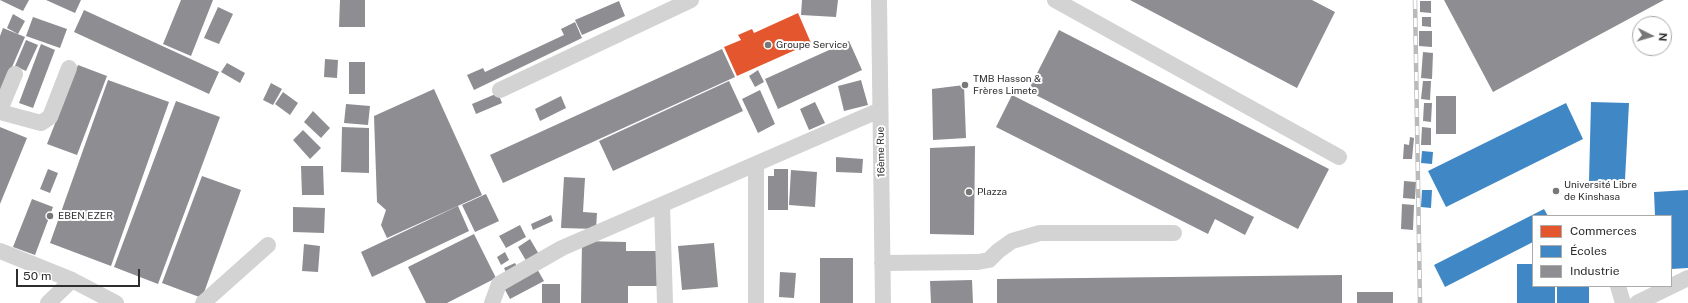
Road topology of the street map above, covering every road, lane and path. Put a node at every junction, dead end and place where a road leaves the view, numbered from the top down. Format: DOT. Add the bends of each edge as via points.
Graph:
graph roads {
  1 [pos="691,0"];
  2 [pos="878,0"];
  3 [pos="1055,0"];
  4 [pos="69,68"];
  5 [pos="15,74"];
  6 [pos="500,90"];
  7 [pos="880,110"];
  8 [pos="0,111"];
  9 [pos="1339,157"];
  10 [pos="756,164"];
  11 [pos="662,205"];
  12 [pos="1174,233"];
  13 [pos="268,245"];
  14 [pos="0,251"];
  15 [pos="882,264"];
  16 [pos="1688,278"];
  17 [pos="72,280"];
  18 [pos="1672,286"];
  19 [pos="1618,287"];
  20 [pos="1670,287"];
  21 [pos="48,303"];
  22 [pos="116,303"];
  23 [pos="203,303"];
  24 [pos="492,303"];
  25 [pos="665,303"];
  26 [pos="756,303"];
  27 [pos="883,303"];
  28 [pos="1623,303"];
  29 [pos="1637,303"];
  1 -- 6 [label="street"];
  2 -- 7 [label="street, 16ème Rue"];
  3 -- 9 [label="street"];
  4 -- 8 [label="street" via="50,117 41,123"];
  5 -- 8 [label="street"];
  7 -- 10 [label="street"];
  7 -- 15 [label="street, 16ème Rue"];
  10 -- 11 [label="street"];
  10 -- 26 [label="street"];
  11 -- 24 [label="street" via="562,248 499,284"];
  11 -- 25 [label="street"];
  12 -- 15 [label="street" via="1040,233 1012,241 989,260"];
  13 -- 23 [label="street"];
  14 -- 17 [label="street"];
  15 -- 27 [label="street, 16ème Rue"];
  16 -- 18 [label="street"];
  17 -- 21 [label="street"];
  17 -- 22 [label="street"];
  19 -- 28 [label="street"];
  20 -- 29 [label="street"];
}
